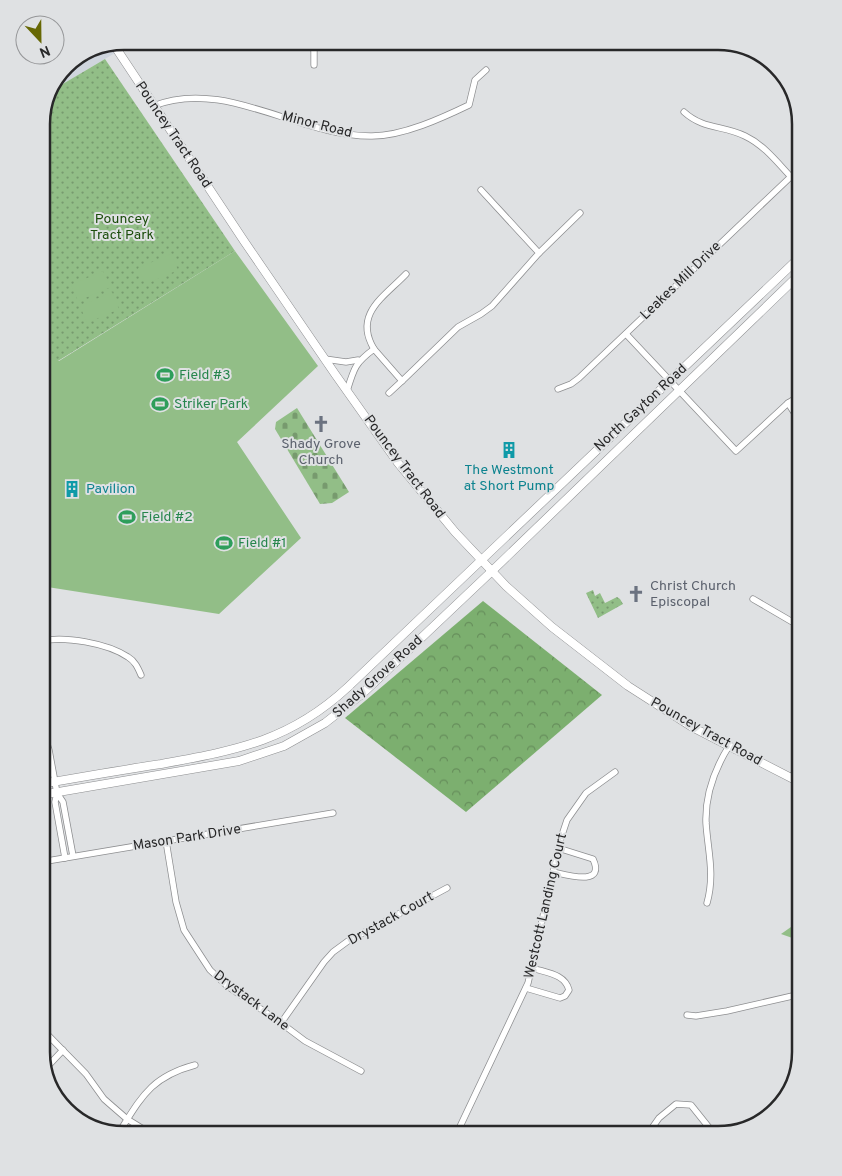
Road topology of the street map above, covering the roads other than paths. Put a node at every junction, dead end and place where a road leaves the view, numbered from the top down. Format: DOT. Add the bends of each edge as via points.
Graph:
graph roads {
  1 [pos="117,50"];
  2 [pos="314,50"];
  3 [pos="314,65"];
  4 [pos="486,70"];
  5 [pos="153,106"];
  6 [pos="684,112"];
  7 [pos="790,177"];
  8 [pos="481,190"];
  9 [pos="580,213"];
  10 [pos="539,253"];
  11 [pos="792,265"];
  12 [pos="406,274"];
  13 [pos="792,282"];
  14 [pos="626,334"];
  15 [pos="374,349"];
  16 [pos="325,359"];
  17 [pos="358,360"];
  18 [pos="402,381"];
  19 [pos="671,381"];
  20 [pos="558,389"];
  21 [pos="347,390"];
  22 [pos="680,391"];
  23 [pos="389,393"];
  24 [pos="792,401"];
  25 [pos="788,403"];
  26 [pos="792,409"];
  27 [pos="482,560"];
  28 [pos="492,571"];
  29 [pos="753,599"];
  30 [pos="792,623"];
  31 [pos="50,641"];
  32 [pos="141,676"];
  33 [pos="729,746"];
  34 [pos="50,755"];
  35 [pos="615,772"];
  36 [pos="792,778"];
  37 [pos="55,781"];
  38 [pos="50,782"];
  39 [pos="57,793"];
  40 [pos="50,794"];
  41 [pos="332,813"];
  42 [pos="166,841"];
  43 [pos="558,848"];
  44 [pos="73,856"];
  45 [pos="65,858"];
  46 [pos="50,860"];
  47 [pos="553,872"];
  48 [pos="447,888"];
  49 [pos="707,903"];
  50 [pos="532,968"];
  51 [pos="526,988"];
  52 [pos="792,996"];
  53 [pos="687,1015"];
  54 [pos="281,1023"];
  55 [pos="50,1037"];
  56 [pos="63,1050"];
  57 [pos="51,1062"];
  58 [pos="195,1065"];
  59 [pos="361,1071"];
  60 [pos="127,1119"];
  61 [pos="123,1126"];
  62 [pos="138,1126"];
  63 [pos="460,1126"];
  64 [pos="654,1126"];
  65 [pos="708,1126"];
  1 -- 5 [label="main road, Pouncey Tract Road"];
  2 -- 3 [label="street"];
  4 -- 5 [label="street, Minor Road" via="475,80 469,105 426,123 380,136 340,132 221,100 178,98"];
  5 -- 16 [label="main road, Pouncey Tract Road"];
  6 -- 7 [label="street" via="701,124 737,132 755,141"];
  7 -- 14 [label="street, Leakes Mill Drive"];
  8 -- 10 [label="street"];
  9 -- 10 [label="street"];
  10 -- 18 [label="street" via="492,306 458,328"];
  11 -- 19 [label="main road, North Gayton Road"];
  12 -- 15 [label="street" via="371,309 366,324 367,338"];
  13 -- 22 [label="main road, North Gayton Road"];
  14 -- 19 [label="street"];
  14 -- 20 [label="street, Leakes Mill Drive" via="575,382"];
  15 -- 17 [label="street"];
  15 -- 18 [label="street"];
  16 -- 17 [label="street"];
  16 -- 21 [label="main road, Pouncey Tract Road"];
  17 -- 21 [label="street"];
  18 -- 23 [label="street"];
  19 -- 22 [label="street"];
  19 -- 27 [label="main road, North Gayton Road"];
  21 -- 27 [label="main road, Pouncey Tract Road" via="422,494"];
  22 -- 25 [label="street" via="736,451"];
  22 -- 28 [label="main road, North Gayton Road"];
  24 -- 25 [label="street"];
  25 -- 26 [label="street"];
  27 -- 28 [label="main road, Pouncey Tract Road"];
  27 -- 37 [label="main road, Shady Grove Road" via="339,695 291,729 258,743 214,754"];
  28 -- 33 [label="main road, Pouncey Tract Road" via="591,659 658,706"];
  28 -- 39 [label="main road, Shady Grove Road" via="353,702 325,724 295,741 239,761"];
  29 -- 30 [label="street"];
  31 -- 32 [label="street" via="72,640 109,647 137,665"];
  33 -- 36 [label="main road, Pouncey Tract Road"];
  33 -- 49 [label="street" via="708,794 706,823 712,878"];
  34 -- 37 [label="street"];
  35 -- 43 [label="street, Westcott Landing Court" via="586,793 567,820"];
  37 -- 38 [label="main road, Shady Grove Road"];
  37 -- 39 [label="street"];
  39 -- 40 [label="main road, Shady Grove Road"];
  39 -- 44 [label="street" via="62,802"];
  39 -- 45 [label="street" via="55,802"];
  41 -- 42 [label="street, Mason Park Drive"];
  42 -- 44 [label="street, Mason Park Drive"];
  42 -- 54 [label="street, Drystack Lane" via="176,902 184,930 196,950 226,985"];
  43 -- 47 [label="street, Westcott Landing Court"];
  43 -- 47 [label="street" via="593,859 595,871 586,878"];
  44 -- 45 [label="street, Mason Park Drive"];
  45 -- 46 [label="street, Mason Park Drive"];
  47 -- 50 [label="street, Westcott Landing Court"];
  48 -- 54 [label="street, Drystack Court" via="333,952"];
  50 -- 51 [label="street, Westcott Landing Court"];
  50 -- 51 [label="street" via="561,977 566,980 569,990 560,998"];
  51 -- 63 [label="street, Westcott Landing Court"];
  52 -- 53 [label="street" via="696,1016"];
  54 -- 59 [label="street, Drystack Lane" via="305,1041"];
  55 -- 56 [label="street"];
  56 -- 57 [label="street"];
  56 -- 60 [label="street" via="104,1099"];
  58 -- 60 [label="street" via="161,1079 144,1095"];
  60 -- 61 [label="street"];
  60 -- 62 [label="street"];
  64 -- 65 [label="street" via="676,1104 691,1105"];
}
